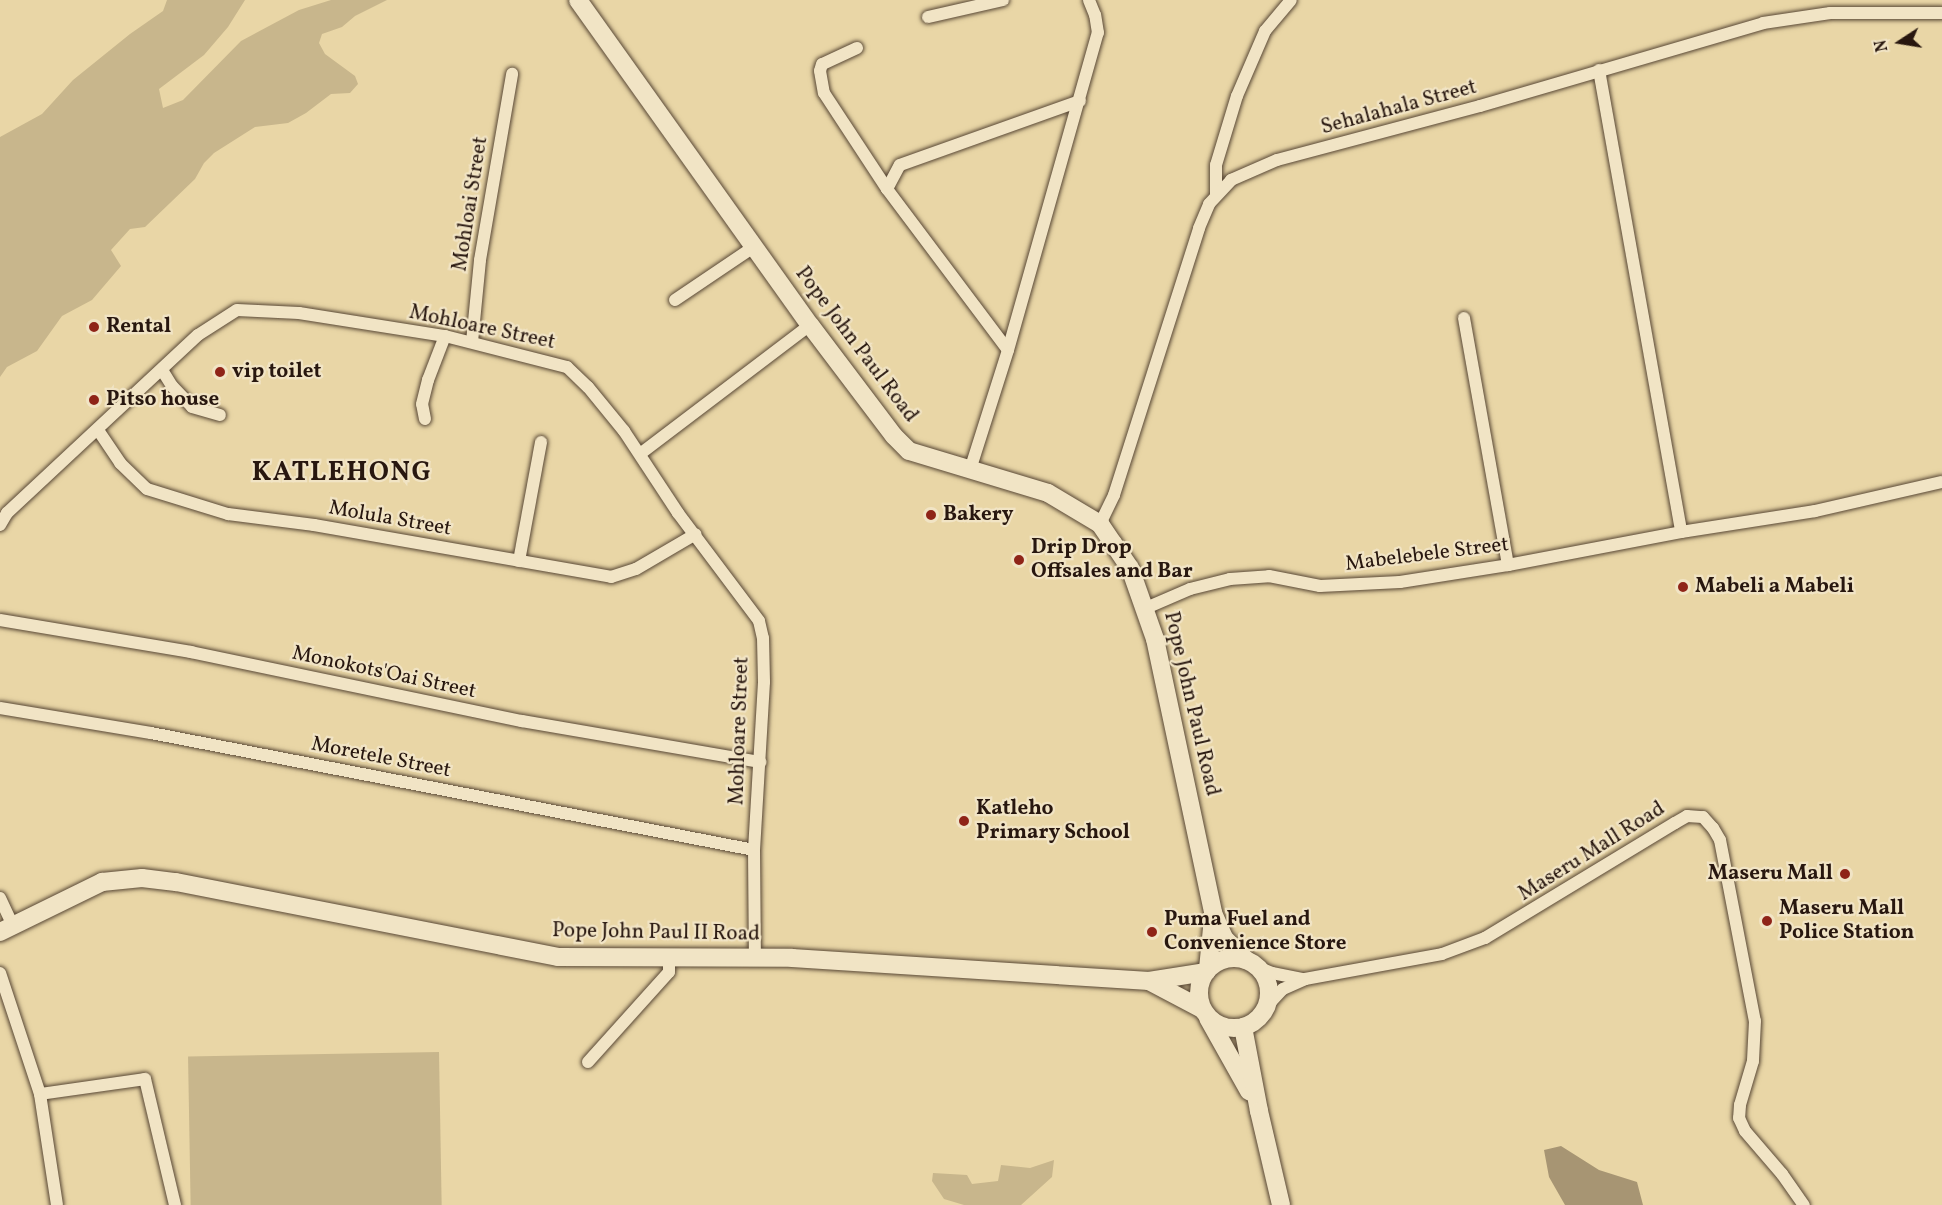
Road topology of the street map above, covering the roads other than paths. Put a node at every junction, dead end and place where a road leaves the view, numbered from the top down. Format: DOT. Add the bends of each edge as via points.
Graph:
graph roads {
  1 [pos="578,0"];
  2 [pos="1003,0"];
  3 [pos="1089,0"];
  4 [pos="1291,0"];
  5 [pos="1942,13"];
  6 [pos="928,17"];
  7 [pos="857,48"];
  8 [pos="1599,70"];
  9 [pos="512,74"];
  10 [pos="1080,101"];
  11 [pos="887,189"];
  12 [pos="1216,195"];
  13 [pos="755,246"];
  14 [pos="675,300"];
  15 [pos="1464,318"];
  16 [pos="810,324"];
  17 [pos="445,336"];
  18 [pos="472,342"];
  19 [pos="1008,350"];
  20 [pos="162,370"];
  21 [pos="220,415"];
  22 [pos="426,419"];
  23 [pos="98,430"];
  24 [pos="541,442"];
  25 [pos="640,454"];
  26 [pos="970,470"];
  27 [pos="1942,482"];
  28 [pos="1100,524"];
  29 [pos="0,525"];
  30 [pos="1681,532"];
  31 [pos="696,534"];
  32 [pos="519,561"];
  33 [pos="1508,566"];
  34 [pos="1146,608"];
  35 [pos="0,620"];
  36 [pos="0,708"];
  37 [pos="760,762"];
  38 [pos="754,850"];
  39 [pos="0,898"];
  40 [pos="1213,914"];
  41 [pos="6,928"];
  42 [pos="755,956"];
  43 [pos="669,957"];
  44 [pos="1250,963"];
  45 [pos="1207,971"];
  46 [pos="0,973"];
  47 [pos="1305,980"];
  48 [pos="1149,981"];
  49 [pos="1267,1006"];
  50 [pos="1204,1012"];
  51 [pos="1244,1027"];
  52 [pos="588,1062"];
  53 [pos="40,1094"];
  54 [pos="1259,1112"];
  55 [pos="57,1205"];
  56 [pos="175,1205"];
  57 [pos="1281,1205"];
  58 [pos="1804,1205"];
  1 -- 13 [label="main road, Pope John Paul Road"];
  2 -- 6 [label="street"];
  3 -- 10 [label="street" via="1098,33"];
  4 -- 12 [label="street" via="1265,31 1237,96 1216,165"];
  5 -- 8 [label="street, Sehalahala Street" via="1872,11 1804,16 1763,23"];
  7 -- 11 [label="street" via="822,64 821,82 824,93"];
  8 -- 12 [label="street, Sehalahala Street" via="1277,160 1244,173"];
  8 -- 30 [label="street"];
  9 -- 18 [label="street, Mohloai Street" via="480,260"];
  10 -- 11 [label="street" via="900,165"];
  10 -- 19 [label="street"];
  11 -- 19 [label="street"];
  12 -- 28 [label="street, Sehalahala Street" via="1199,228 1114,495"];
  13 -- 14 [label="street"];
  13 -- 16 [label="main road, Pope John Paul Road"];
  15 -- 33 [label="street"];
  16 -- 25 [label="street"];
  16 -- 26 [label="main road, Pope John Paul Road" via="872,410 909,451"];
  17 -- 18 [label="street, Mohloare Street"];
  17 -- 20 [label="street, Mohloare Street" via="299,313 237,310 198,335"];
  17 -- 22 [label="street" via="422,404"];
  18 -- 25 [label="street, Mohloare Street" via="567,367 588,387"];
  19 -- 26 [label="street"];
  20 -- 21 [label="street" via="192,407"];
  20 -- 23 [label="street, Mohloare Street"];
  23 -- 29 [label="street, Mohloare Street" via="7,513"];
  23 -- 32 [label="street, Molula Street" via="120,463 147,489 228,514"];
  24 -- 32 [label="street"];
  25 -- 31 [label="street, Mohloare Street"];
  26 -- 28 [label="main road, Pope John Paul Road" via="1048,493"];
  27 -- 30 [label="street, Mabelebele Street" via="1815,511"];
  28 -- 34 [label="main road, Pope John Paul Road" via="1130,568"];
  30 -- 33 [label="street, Mabelebele Street"];
  31 -- 32 [label="street, Molula Street" via="636,569 611,577"];
  31 -- 37 [label="street, Mohloare Street" via="759,621 764,682"];
  33 -- 34 [label="street, Mabelebele Street" via="1363,584 1320,586 1269,576 1230,579 1190,589"];
  34 -- 40 [label="main road, Pope John Paul Road" via="1167,686"];
  35 -- 37 [label="street, Monokots'Oai Street" via="191,652 522,721"];
  36 -- 38 [label="street, Moretele Street" via="151,733"];
  37 -- 38 [label="street, Mohloare Street"];
  38 -- 42 [label="street, Mohloare Street"];
  39 -- 41 [label="street"];
  40 -- 44 [label="main road, Pope John Paul Road" via="1224,938"];
  40 -- 45 [label="main road, Pope John Paul Road"];
  41 -- 43 [label="main road, Pope John Paul II Road" via="102,882 142,878 558,957"];
  42 -- 43 [label="main road, Pope John Paul II Road"];
  42 -- 48 [label="main road, Pope John Paul II Road"];
  43 -- 52 [label="street" via="669,972"];
  44 -- 45 [label="main road" via="1230,958"];
  44 -- 47 [label="street, Maseru Mall Road" via="1272,973"];
  44 -- 49 [label="main road" via="1267,984"];
  45 -- 48 [label="main road"];
  45 -- 50 [label="main road" via="1199,990"];
  46 -- 53 [label="street"];
  47 -- 49 [label="street, Maseru Mall Road" via="1283,989"];
  47 -- 58 [label="street, Maseru Mall Road" via="1442,954 1485,938 1687,816 1703,818 1720,840 1755,1021 1753,1061 1739,1118"];
  48 -- 50 [label="main road"];
  49 -- 51 [label="main road" via="1254,1023"];
  50 -- 51 [label="main road" via="1223,1027"];
  50 -- 54 [label="main road"];
  51 -- 54 [label="main road"];
  53 -- 55 [label="street"];
  53 -- 56 [label="street" via="145,1079"];
  54 -- 57 [label="main road"];
}
